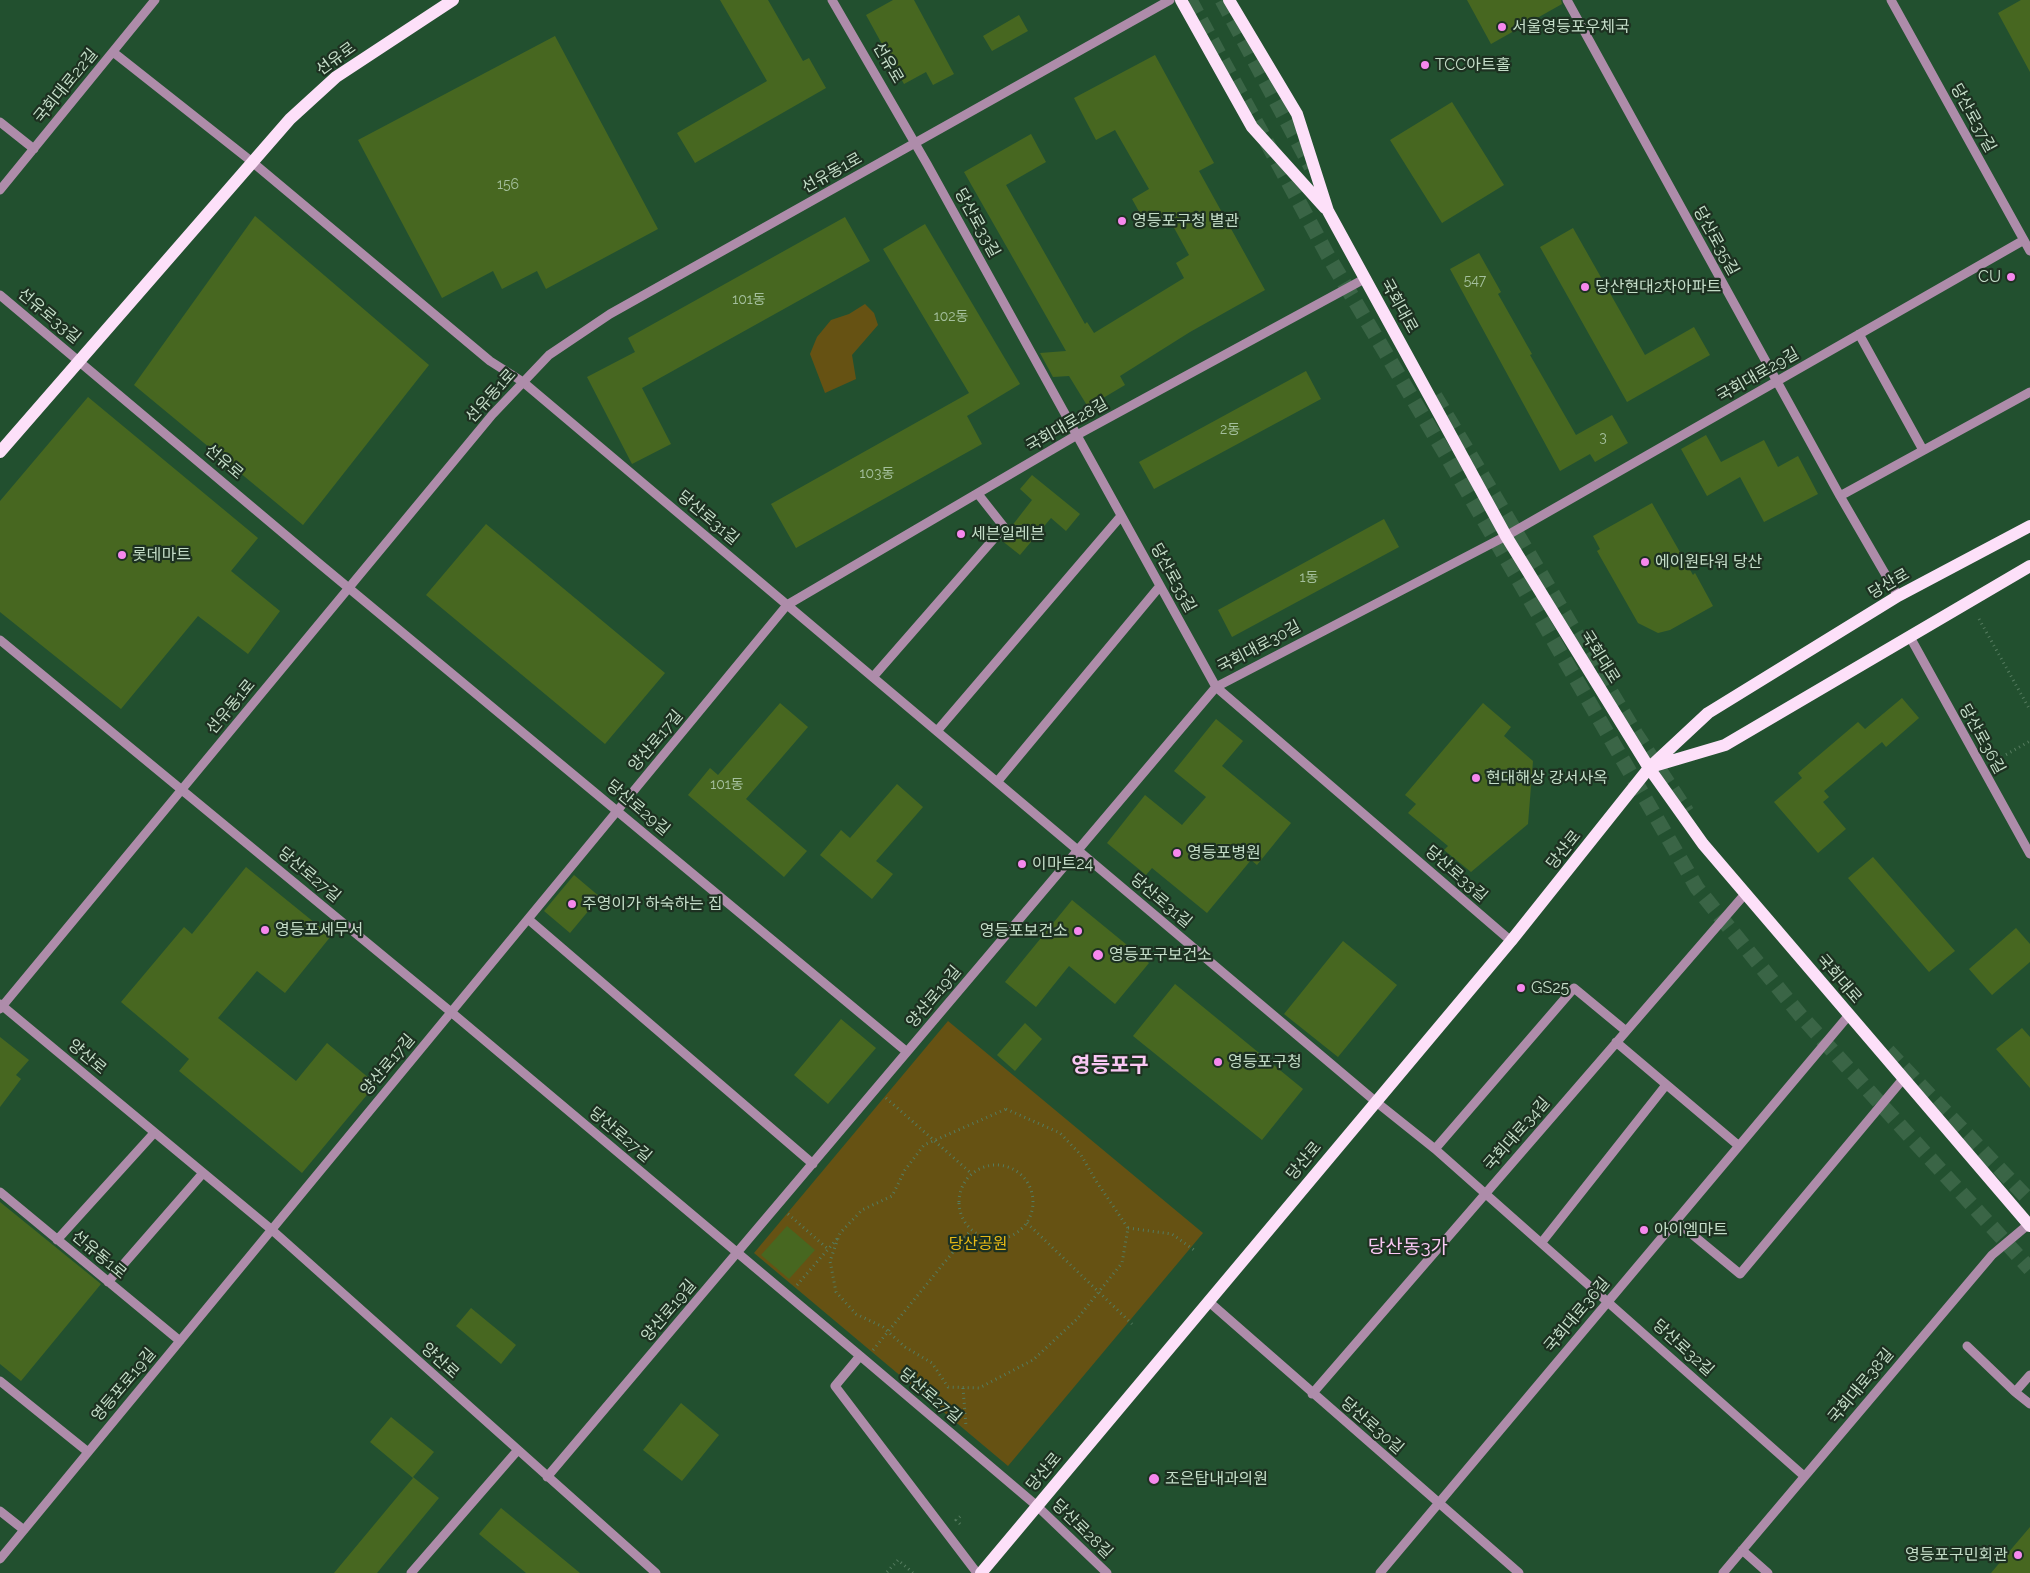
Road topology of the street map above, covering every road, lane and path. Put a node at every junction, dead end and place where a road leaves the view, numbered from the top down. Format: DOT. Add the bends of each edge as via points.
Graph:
graph roads {
  1 [pos="155,0"];
  2 [pos="453,0"];
  3 [pos="832,0"];
  4 [pos="1170,0"];
  5 [pos="1181,0"];
  6 [pos="1229,0"];
  7 [pos="1567,0"];
  8 [pos="1890,0"];
  9 [pos="113,52"];
  10 [pos="0,122"];
  11 [pos="916,143"];
  12 [pos="34,149"];
  13 [pos="251,161"];
  14 [pos="0,190"];
  15 [pos="1328,211"];
  16 [pos="2024,240"];
  17 [pos="2030,250"];
  18 [pos="1366,278"];
  19 [pos="0,295"];
  20 [pos="1859,334"];
  21 [pos="78,361"];
  22 [pos="1777,381"];
  23 [pos="523,382"];
  24 [pos="2030,392"];
  25 [pos="1077,435"];
  26 [pos="1923,450"];
  27 [pos="0,452"];
  28 [pos="978,494"];
  29 [pos="1840,496"];
  30 [pos="1121,516"];
  31 [pos="2030,526"];
  32 [pos="1506,536"];
  33 [pos="2030,566"];
  34 [pos="1160,586"];
  35 [pos="349,588"];
  36 [pos="1898,596"];
  37 [pos="787,605"];
  38 [pos="1979,619"];
  39 [pos="1910,637"];
  40 [pos="0,640"];
  41 [pos="873,677"];
  42 [pos="1216,687"];
  43 [pos="2030,710"];
  44 [pos="937,731"];
  45 [pos="2030,741"];
  46 [pos="1649,768"];
  47 [pos="1982,769"];
  48 [pos="997,782"];
  49 [pos="182,789"];
  50 [pos="618,810"];
  51 [pos="1078,850"];
  52 [pos="2030,854"];
  53 [pos="1745,894"];
  54 [pos="528,919"];
  55 [pos="1511,941"];
  56 [pos="1,1006"];
  57 [pos="451,1012"];
  58 [pos="1849,1015"];
  59 [pos="1626,1031"];
  60 [pos="1616,1042"];
  61 [pos="907,1052"];
  62 [pos="1903,1079"];
  63 [pos="1666,1085"];
  64 [pos="876,1089"];
  65 [pos="1375,1101"];
  66 [pos="154,1132"];
  67 [pos="934,1141"];
  68 [pos="1738,1146"];
  69 [pos="1435,1149"];
  70 [pos="813,1164"];
  71 [pos="203,1173"];
  72 [pos="972,1174"];
  73 [pos="0,1192"];
  74 [pos="1486,1193"];
  75 [pos="778,1206"];
  76 [pos="1676,1221"];
  77 [pos="1027,1223"];
  78 [pos="2029,1224"];
  79 [pos="1128,1228"];
  80 [pos="272,1230"];
  81 [pos="971,1230"];
  82 [pos="839,1237"];
  83 [pos="58,1240"];
  84 [pos="1542,1242"];
  85 [pos="828,1249"];
  86 [pos="1194,1250"];
  87 [pos="737,1253"];
  88 [pos="108,1282"];
  89 [pos="1099,1292"];
  90 [pos="788,1295"];
  91 [pos="1208,1301"];
  92 [pos="1608,1301"];
  93 [pos="1132,1324"];
  94 [pos="888,1331"];
  95 [pos="180,1341"];
  96 [pos="1967,1346"];
  97 [pos="862,1358"];
  98 [pos="2030,1375"];
  99 [pos="0,1381"];
  100 [pos="963,1388"];
  101 [pos="2015,1392"];
  102 [pos="1312,1394"];
  103 [pos="2030,1404"];
  104 [pos="967,1447"];
  105 [pos="516,1451"];
  106 [pos="88,1452"];
  107 [pos="1804,1476"];
  108 [pos="547,1477"];
  109 [pos="1438,1503"];
  110 [pos="1037,1506"];
  111 [pos="0,1511"];
  112 [pos="962,1515"];
  113 [pos="960,1524"];
  114 [pos="24,1530"];
  115 [pos="1742,1550"];
  116 [pos="0,1560"];
  117 [pos="887,1572"];
  118 [pos="411,1573"];
  119 [pos="656,1573"];
  120 [pos="913,1573"];
  121 [pos="977,1573"];
  122 [pos="981,1573"];
  123 [pos="1107,1573"];
  124 [pos="1380,1573"];
  125 [pos="1519,1573"];
  126 [pos="1723,1573"];
  127 [pos="1768,1573"];
  1 -- 9 [label="street, 국회대로22길"];
  2 -- 13 [label="main road, 선유로" via="336,77"];
  3 -- 11 [label="street, 선유로"];
  4 -- 11 [label="street, 선유동1로"];
  5 -- 15 [label="main road, 국회대로" via="1252,127"];
  6 -- 15 [label="main road, 국회대로" via="1297,114"];
  7 -- 22 [label="street, 당산로35길"];
  8 -- 16 [label="street, 당산로37길"];
  9 -- 12 [label="street, 국회대로22길"];
  9 -- 13 [label="street"];
  10 -- 12 [label="street"];
  11 -- 23 [label="street, 선유동1로" via="610,314 549,355"];
  11 -- 25 [label="street, 당산로33길"];
  12 -- 14 [label="street, 국회대로22길"];
  13 -- 21 [label="main road, 선유로"];
  13 -- 23 [label="street" via="490,361"];
  15 -- 18 [label="main road, 국회대로"];
  16 -- 17 [label="street, 당산로37길"];
  16 -- 20 [label="street, 국회대로29길"];
  18 -- 25 [label="street, 국회대로28길"];
  18 -- 32 [label="main road, 국회대로"];
  19 -- 21 [label="street, 선유로33길"];
  20 -- 22 [label="street, 국회대로29길"];
  20 -- 26 [label="street"];
  21 -- 27 [label="main road, 선유로"];
  21 -- 35 [label="street, 선유로"];
  22 -- 29 [label="street, 당산로35길"];
  22 -- 32 [label="street, 국회대로29길"];
  23 -- 35 [label="street, 선유동1로"];
  23 -- 37 [label="street, 당산로31길"];
  24 -- 26 [label="street"];
  25 -- 28 [label="street, 국회대로28길"];
  25 -- 30 [label="street, 당산로33길"];
  26 -- 29 [label="street"];
  28 -- 37 [label="street, 국회대로28길"];
  28 -- 41 [label="street" via="1004,527"];
  29 -- 36 [label="street, 당산로35길"];
  30 -- 34 [label="street, 당산로33길"];
  30 -- 44 [label="street"];
  31 -- 36 [label="main road, 당산로"];
  32 -- 42 [label="street, 국회대로30길"];
  32 -- 46 [label="main road, 국회대로"];
  33 -- 39 [label="main road"];
  34 -- 42 [label="street, 당산로33길"];
  34 -- 48 [label="street"];
  35 -- 49 [label="street, 선유동1로"];
  35 -- 50 [label="street, 당산로29길"];
  36 -- 46 [label="main road, 당산로" via="1708,713"];
  37 -- 41 [label="street, 당산로31길"];
  37 -- 50 [label="street, 양산로17길"];
  38 -- 43 [label="path"];
  39 -- 46 [label="main road" via="1725,744"];
  39 -- 47 [label="street, 당산로36길"];
  40 -- 49 [label="street"];
  41 -- 44 [label="street, 당산로31길"];
  42 -- 51 [label="street, 국회대로30길"];
  42 -- 55 [label="street, 당산로33길"];
  44 -- 48 [label="street, 당산로31길"];
  45 -- 47 [label="path"];
  46 -- 53 [label="main road, 국회대로" via="1703,844"];
  46 -- 55 [label="main road, 당산로"];
  47 -- 52 [label="street, 당산로36길"];
  48 -- 51 [label="street, 당산로31길"];
  49 -- 56 [label="street, 선유동1로"];
  49 -- 57 [label="street, 당산로27길"];
  50 -- 54 [label="street, 양산로17길"];
  50 -- 61 [label="street, 당산로29길"];
  51 -- 61 [label="street, 양산로19길"];
  51 -- 65 [label="street, 당산로31길"];
  53 -- 58 [label="main road, 국회대로"];
  53 -- 59 [label="street, 국회대로34길"];
  54 -- 57 [label="street, 양산로17길"];
  54 -- 70 [label="street"];
  55 -- 65 [label="main road, 당산로"];
  56 -- 66 [label="street, 양산로"];
  57 -- 80 [label="street, 양산로17길"];
  57 -- 87 [label="street, 당산로27길"];
  58 -- 62 [label="main road, 국회대로"];
  58 -- 68 [label="street, 국회대로36길"];
  59 -- 60 [label="street, 국회대로34길"];
  59 -- 69 [label="street" via="1574,988"];
  60 -- 63 [label="street"];
  60 -- 74 [label="street, 국회대로34길"];
  61 -- 64 [label="street, 양산로19길"];
  62 -- 76 [label="street" via="1740,1274"];
  62 -- 78 [label="main road, 국회대로"];
  63 -- 68 [label="street"];
  63 -- 84 [label="street"];
  64 -- 67 [label="path"];
  64 -- 70 [label="street, 양산로19길"];
  65 -- 69 [label="street, 당산로32길"];
  65 -- 91 [label="main road, 당산로"];
  66 -- 71 [label="street, 양산로"];
  66 -- 83 [label="street"];
  67 -- 72 [label="path"];
  67 -- 79 [label="path" via="1006,1108 1060,1133 1081,1155"];
  67 -- 82 [label="path" via="924,1145 905,1170 892,1196 862,1210"];
  68 -- 76 [label="street, 국회대로36길"];
  69 -- 74 [label="street, 당산로32길"];
  70 -- 75 [label="street, 양산로19길"];
  71 -- 80 [label="street, 양산로"];
  71 -- 88 [label="street"];
  72 -- 77 [label="path" via="980,1168 1001,1165 1020,1174 1032,1192 1033,1202"];
  72 -- 81 [label="path" via="964,1182 958,1202 964,1222"];
  73 -- 83 [label="street, 선유동1로"];
  74 -- 84 [label="street, 당산로32길"];
  74 -- 102 [label="street, 국회대로34길"];
  75 -- 85 [label="path"];
  75 -- 87 [label="street, 양산로19길"];
  76 -- 92 [label="street, 국회대로36길"];
  77 -- 81 [label="path" via="1020,1231 1001,1239 980,1236"];
  77 -- 89 [label="path"];
  78 -- 107 [label="street, 국회대로38길" via="1992,1255"];
  79 -- 86 [label="path" via="1172,1234"];
  79 -- 89 [label="path" via="1122,1263"];
  80 -- 95 [label="street, 영등포로19길"];
  80 -- 105 [label="street, 양산로"];
  81 -- 94 [label="path"];
  82 -- 85 [label="path"];
  82 -- 94 [label="path" via="830,1261 836,1292 856,1314"];
  83 -- 88 [label="street, 선유동1로"];
  84 -- 92 [label="street, 당산로32길"];
  85 -- 90 [label="path"];
  87 -- 90 [label="street, 당산로27길"];
  87 -- 108 [label="street, 양산로19길"];
  88 -- 95 [label="street, 선유동1로"];
  89 -- 93 [label="path"];
  89 -- 100 [label="path" via="1057,1340 1033,1360 978,1388"];
  90 -- 97 [label="street, 당산로27길"];
  91 -- 102 [label="street, 당산로30길"];
  91 -- 110 [label="main road, 당산로"];
  92 -- 107 [label="street, 당산로32길"];
  92 -- 109 [label="street, 국회대로36길"];
  94 -- 97 [label="path"];
  94 -- 100 [label="path" via="905,1347 932,1363 948,1388"];
  95 -- 106 [label="street, 영등포로19길"];
  96 -- 101 [label="street"];
  97 -- 104 [label="street, 당산로27길"];
  97 -- 121 [label="street" via="835,1386"];
  98 -- 101 [label="street"];
  99 -- 106 [label="street"];
  100 -- 104 [label="path"];
  101 -- 103 [label="street"];
  102 -- 109 [label="street, 당산로30길"];
  104 -- 110 [label="street, 당산로27길"];
  105 -- 108 [label="street, 양산로"];
  105 -- 118 [label="street"];
  106 -- 114 [label="street, 영등포로19길"];
  107 -- 115 [label="street, 국회대로38길"];
  108 -- 119 [label="street, 양산로"];
  109 -- 124 [label="street, 국회대로36길"];
  109 -- 125 [label="street, 당산로30길"];
  110 -- 122 [label="main road, 당산로"];
  110 -- 123 [label="street, 당산로28길"];
  111 -- 114 [label="street"];
  112 -- 113 [label="path" via="956,1520"];
  114 -- 116 [label="street, 영등포로19길"];
  115 -- 126 [label="street, 국회대로38길"];
  115 -- 127 [label="street"];
  117 -- 120 [label="path" via="898,1560"];
}
